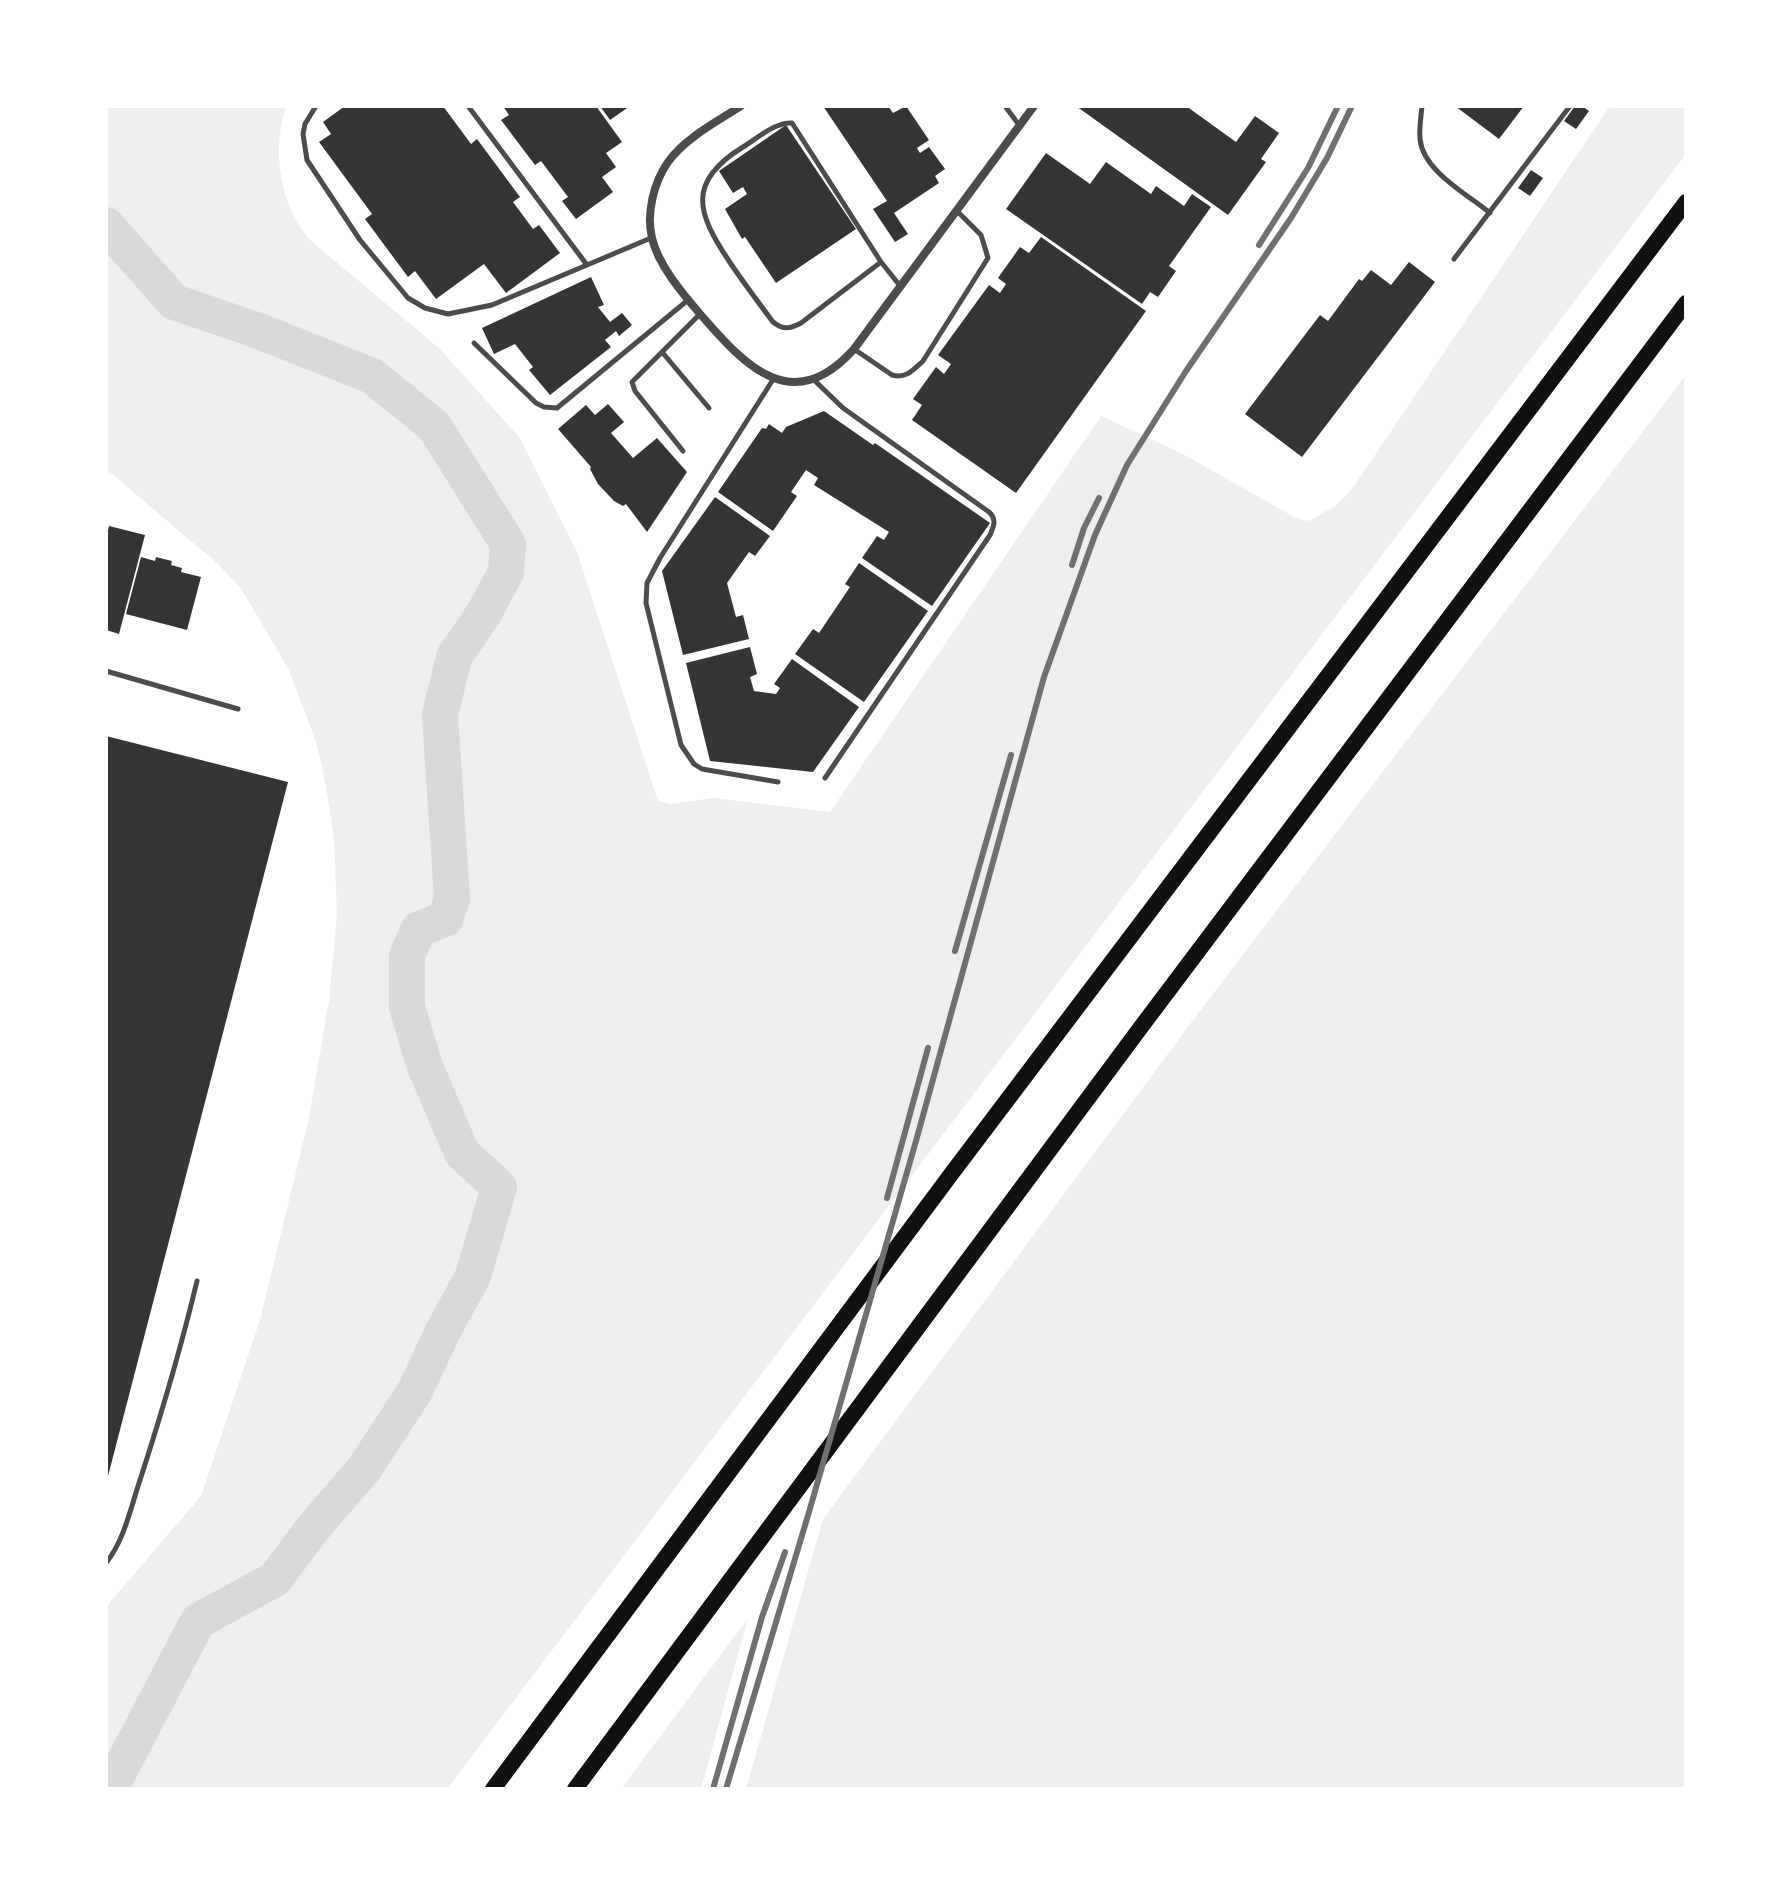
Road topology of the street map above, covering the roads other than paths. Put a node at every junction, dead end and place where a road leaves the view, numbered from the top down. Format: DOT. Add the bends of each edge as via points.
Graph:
graph roads {
  1 [pos="316,106"];
  2 [pos="468,106"];
  3 [pos="721,106"];
  4 [pos="741,106"];
  5 [pos="1005,106"];
  6 [pos="1034,106"];
  7 [pos="1422,106"];
  8 [pos="1570,106"];
  9 [pos="725,117"];
  10 [pos="1019,126"];
  11 [pos="1686,202"];
  12 [pos="957,211"];
  13 [pos="1490,213"];
  14 [pos="652,238"];
  15 [pos="1454,259"];
  16 [pos="881,262"];
  17 [pos="587,265"];
  18 [pos="901,287"];
  19 [pos="688,300"];
  20 [pos="1686,303"];
  21 [pos="700,314"];
  22 [pos="474,343"];
  23 [pos="854,349"];
  24 [pos="662,352"];
  25 [pos="774,378"];
  26 [pos="813,379"];
  27 [pos="709,408"];
  28 [pos="683,451"];
  29 [pos="106,671"];
  30 [pos="238,709"];
  31 [pos="825,778"];
  32 [pos="778,782"];
  33 [pos="197,1281"];
  34 [pos="106,1563"];
  35 [pos="493,1789"];
  36 [pos="575,1789"];
  1 -- 17 [label="lane" via="303,134 307,160 360,240 408,298 425,308 448,314 478,309"];
  2 -- 17 [label="lane"];
  3 -- 9 [label="lane"];
  4 -- 9 [label="street"];
  5 -- 10 [label="lane"];
  6 -- 10 [label="street"];
  7 -- 13 [label="lane" via="1420,141 1425,154"];
  8 -- 13 [label="lane"];
  9 -- 14 [label="street" via="670,160 655,191"];
  10 -- 12 [label="street"];
  11 -- 35 [label="highway"];
  12 -- 18 [label="street"];
  12 -- 23 [label="lane" via="981,235 988,258 923,361 898,377"];
  13 -- 15 [label="lane"];
  14 -- 17 [label="lane"];
  14 -- 19 [label="street"];
  16 -- 16 [label="lane" via="801,323 779,327 714,238 704,218 705,185 726,158 781,124 792,123"];
  16 -- 18 [label="lane"];
  18 -- 23 [label="street"];
  19 -- 21 [label="street"];
  19 -- 22 [label="lane" via="557,408 536,403"];
  20 -- 36 [label="highway"];
  21 -- 24 [label="lane"];
  21 -- 25 [label="street" via="748,365"];
  23 -- 26 [label="street" via="831,371"];
  24 -- 27 [label="lane"];
  24 -- 28 [label="lane" via="632,385"];
  25 -- 26 [label="street"];
  25 -- 32 [label="lane" via="660,558 645,592 687,757 702,769"];
  26 -- 31 [label="lane" via="843,408 989,512 995,523"];
  29 -- 30 [label="lane"];
  33 -- 34 [label="lane" via="137,1490"];
}
